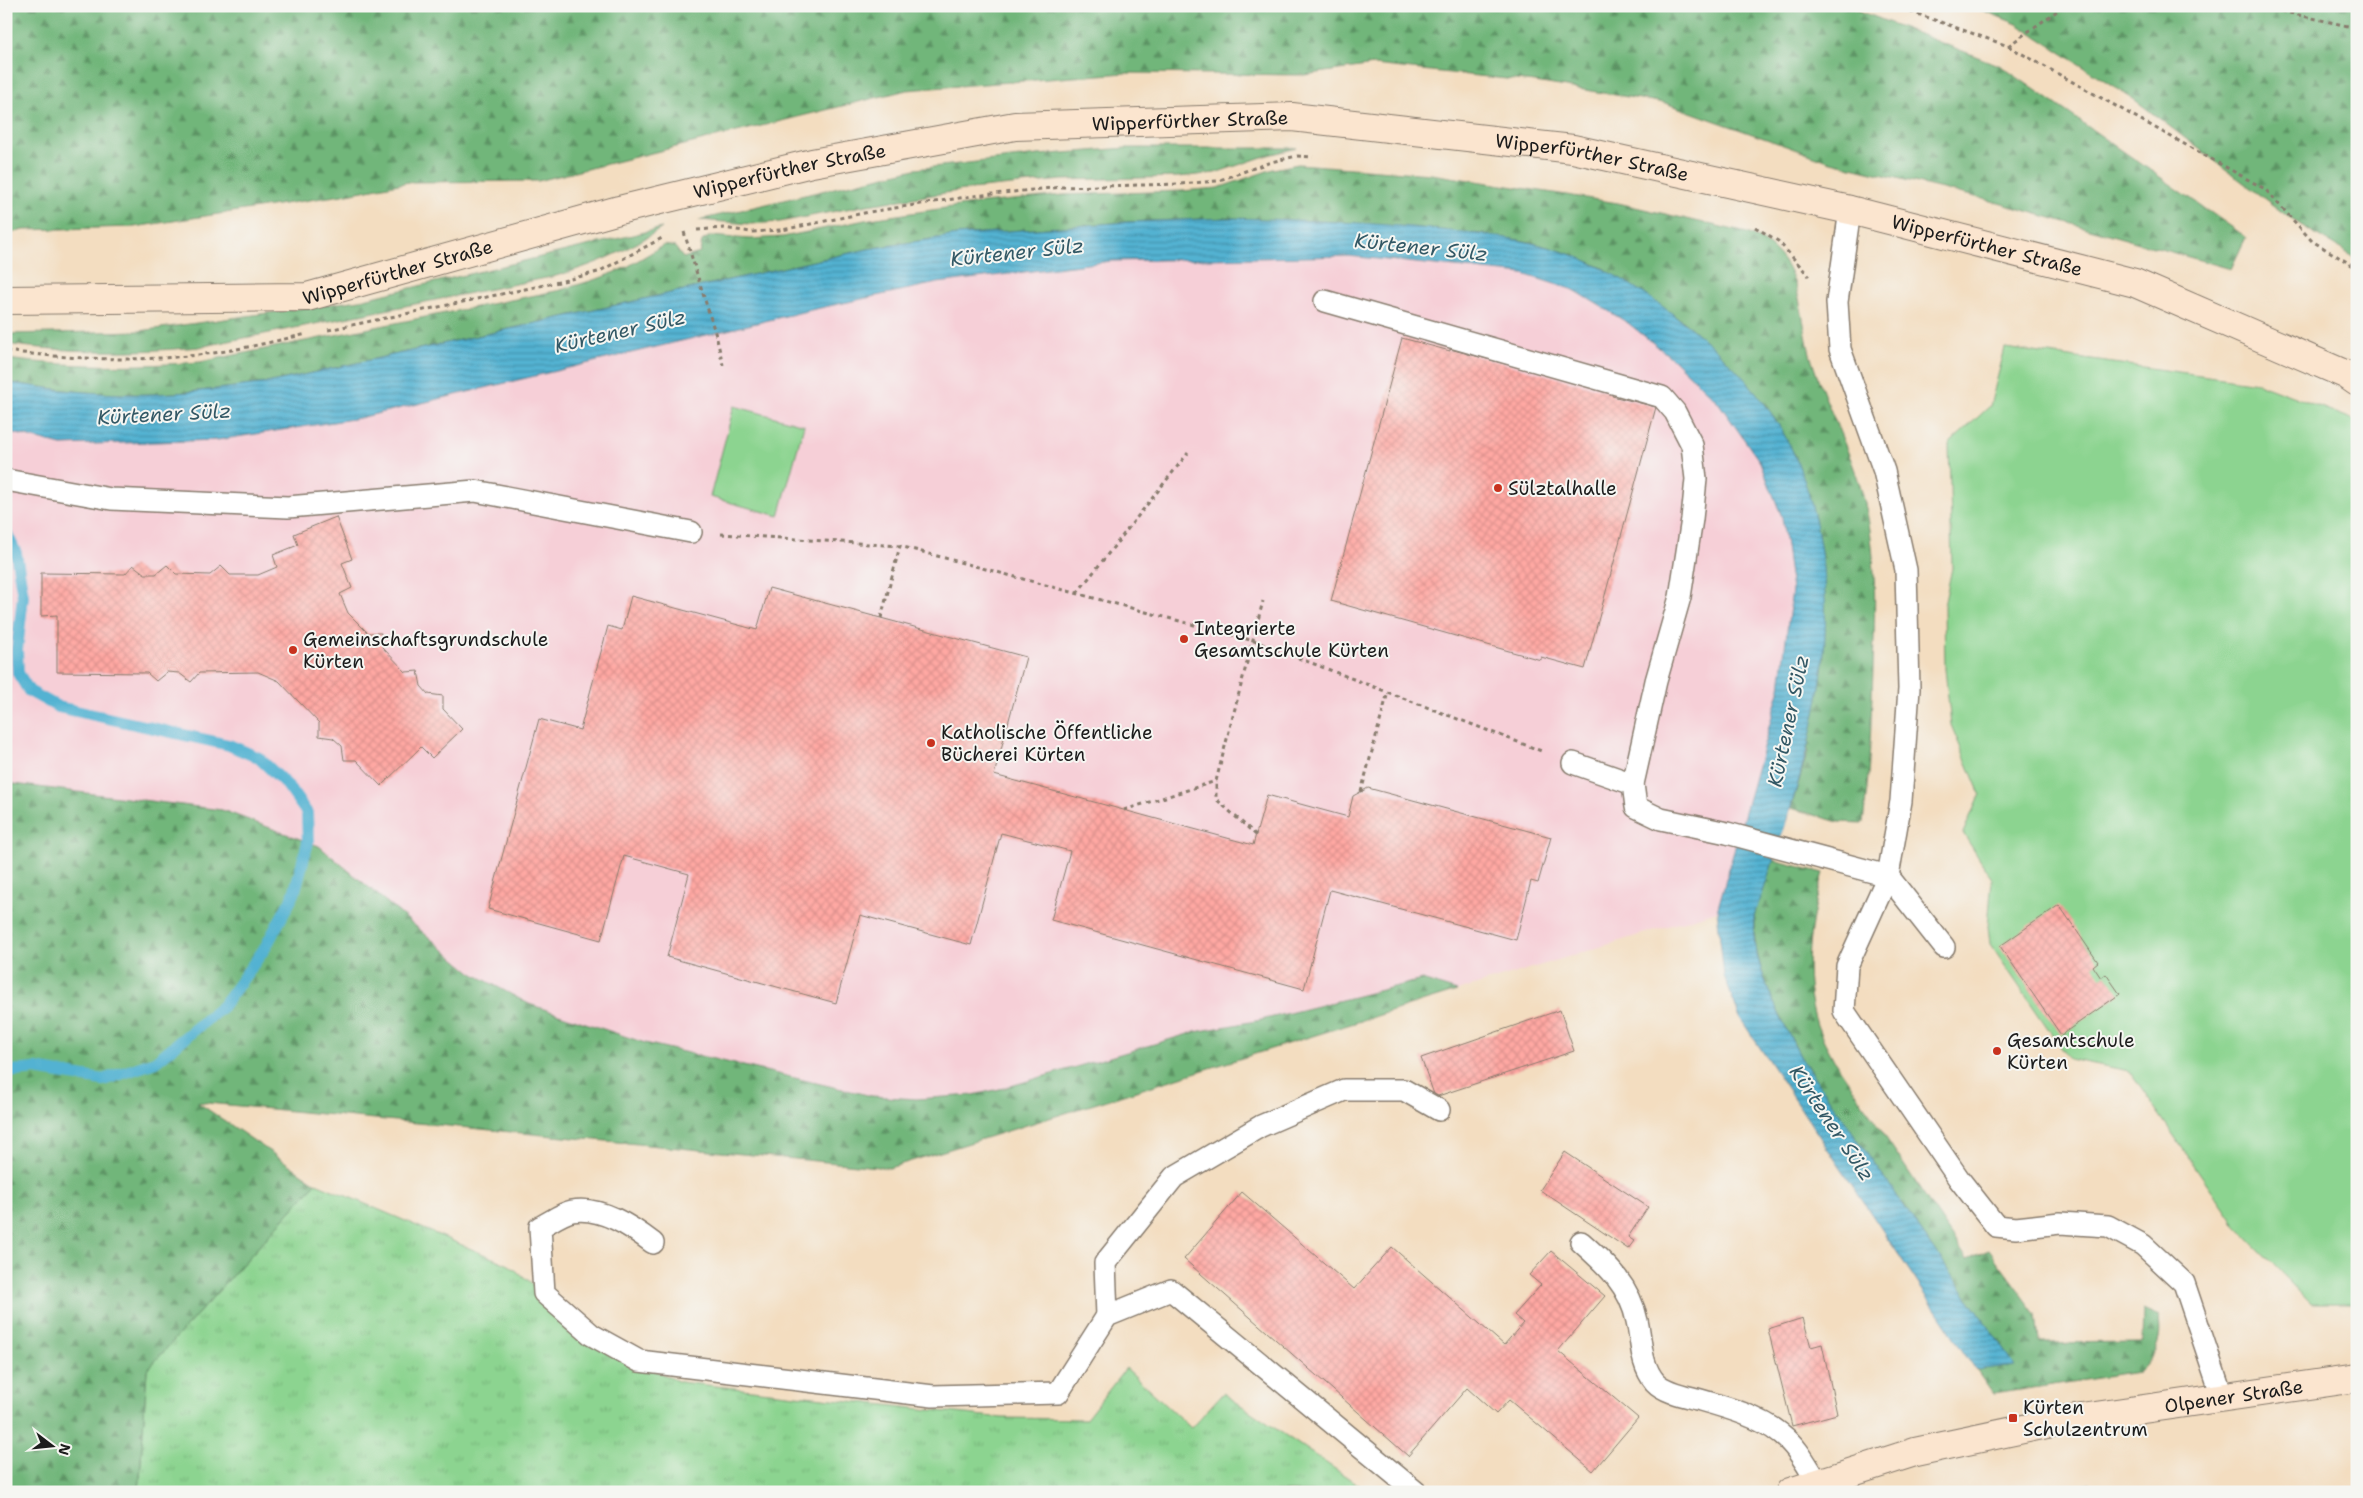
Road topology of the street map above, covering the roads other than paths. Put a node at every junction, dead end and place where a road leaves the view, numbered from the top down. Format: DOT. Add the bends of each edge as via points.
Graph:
graph roads {
  1 [pos="1850,210"];
  2 [pos="6,300"];
  3 [pos="1325,301"];
  4 [pos="2357,382"];
  5 [pos="6,480"];
  6 [pos="691,532"];
  7 [pos="1573,763"];
  8 [pos="1633,784"];
  9 [pos="1888,876"];
  10 [pos="1944,947"];
  11 [pos="1438,1110"];
  12 [pos="1581,1242"];
  13 [pos="653,1243"];
  14 [pos="1108,1316"];
  15 [pos="2357,1378"];
  16 [pos="2223,1399"];
  17 [pos="1818,1483"];
  18 [pos="1416,1492"];
  19 [pos="1790,1492"];
  1 -- 2 [label="main road, Wipperfürther Straße" via="1573,149 1292,118 1015,126 812,163 619,210 307,297"];
  1 -- 4 [label="main road, Wipperfürther Straße" via="2135,283"];
  1 -- 9 [label="lane" via="1837,302 1840,349 1884,471 1906,570 1909,689 1901,801"];
  3 -- 8 [label="lane" via="1662,397 1675,412 1692,445 1696,479 1692,519 1680,597 1656,681"];
  5 -- 6 [label="lane" via="111,498 288,508 474,492"];
  7 -- 8 [label="lane"];
  8 -- 9 [label="lane" via="1636,808 1661,819"];
  9 -- 10 [label="lane"];
  9 -- 16 [label="lane" via="1847,966 1844,1011 1959,1179 1996,1226 2016,1228 2060,1223 2108,1226 2144,1245 2184,1283"];
  11 -- 14 [label="lane" via="1404,1090 1344,1090 1261,1126 1174,1176 1106,1263"];
  12 -- 17 [label="lane" via="1611,1268 1627,1291 1637,1320 1646,1368 1656,1384 1757,1420 1781,1434 1801,1455"];
  13 -- 14 [label="lane" via="627,1224 592,1212 571,1211 540,1227 544,1293 592,1335 639,1361 933,1396 1058,1393"];
  14 -- 18 [label="lane" via="1172,1290"];
  15 -- 16 [label="main road, Olpener Straße"];
  16 -- 17 [label="main road, Olpener Straße" via="2052,1423 1915,1452"];
  17 -- 19 [label="main road, Olpener Straße"];
}
